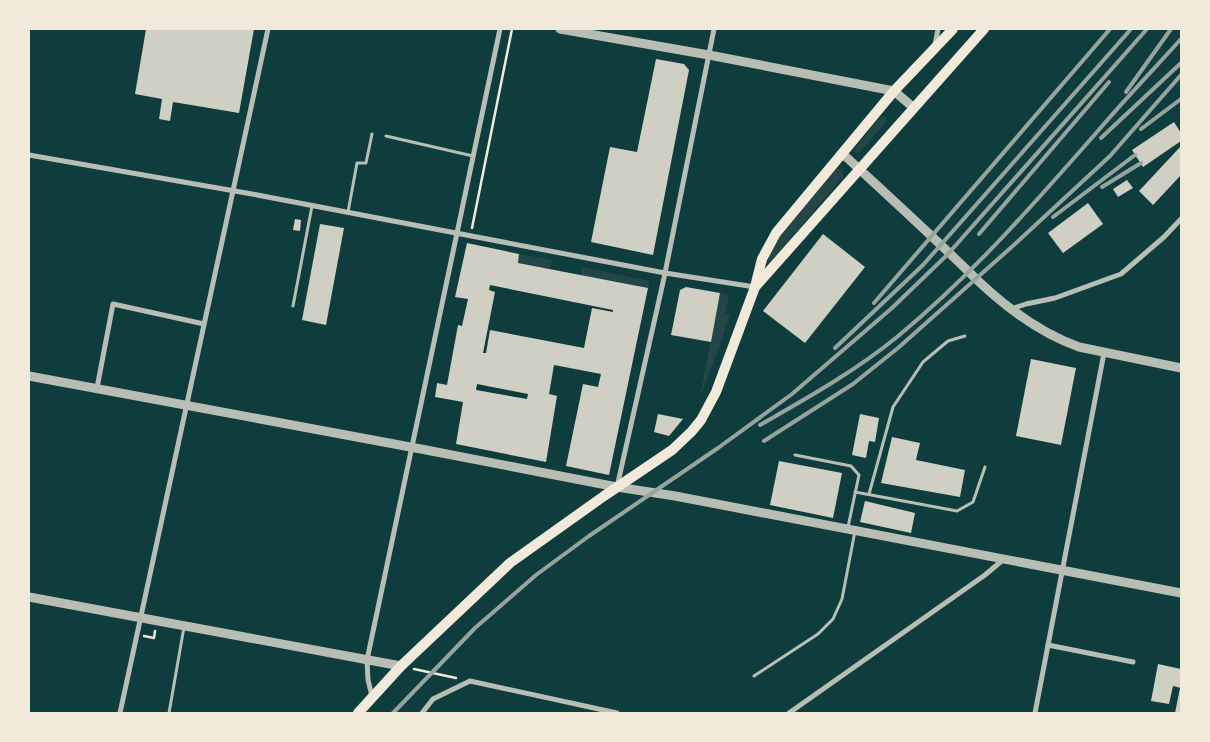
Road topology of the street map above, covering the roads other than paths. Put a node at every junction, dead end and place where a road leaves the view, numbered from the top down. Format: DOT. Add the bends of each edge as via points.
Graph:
graph roads {
  1 [pos="268,29"];
  2 [pos="500,29"];
  3 [pos="560,29"];
  4 [pos="714,29"];
  5 [pos="938,29"];
  6 [pos="953,29"];
  7 [pos="984,29"];
  8 [pos="933,51"];
  9 [pos="709,55"];
  10 [pos="894,92"];
  11 [pos="914,108"];
  12 [pos="372,134"];
  13 [pos="386,136"];
  14 [pos="843,154"];
  15 [pos="29,155"];
  16 [pos="473,156"];
  17 [pos="860,170"];
  18 [pos="233,191"];
  19 [pos="312,206"];
  20 [pos="348,213"];
  21 [pos="1181,219"];
  22 [pos="456,233"];
  23 [pos="664,273"];
  24 [pos="755,287"];
  25 [pos="293,306"];
  26 [pos="1011,309"];
  27 [pos="204,324"];
  28 [pos="965,336"];
  29 [pos="1104,353"];
  30 [pos="1181,368"];
  31 [pos="29,376"];
  32 [pos="97,388"];
  33 [pos="187,405"];
  34 [pos="412,447"];
  35 [pos="795,454"];
  36 [pos="985,467"];
  37 [pos="617,488"];
  38 [pos="855,492"];
  39 [pos="868,494"];
  40 [pos="851,530"];
  41 [pos="1004,559"];
  42 [pos="1062,570"];
  43 [pos="1181,594"];
  44 [pos="29,597"];
  45 [pos="140,618"];
  46 [pos="184,626"];
  47 [pos="1048,645"];
  48 [pos="367,660"];
  49 [pos="1133,662"];
  50 [pos="401,666"];
  51 [pos="754,676"];
  52 [pos="372,697"];
  53 [pos="120,713"];
  54 [pos="169,713"];
  55 [pos="358,713"];
  56 [pos="422,713"];
  57 [pos="618,713"];
  58 [pos="788,713"];
  59 [pos="1035,713"];
  1 -- 18 [label="street"];
  2 -- 16 [label="street"];
  3 -- 9 [label="street"];
  4 -- 9 [label="street"];
  5 -- 8 [label="street"];
  6 -- 8 [label="main road"];
  7 -- 11 [label="main road"];
  8 -- 10 [label="main road"];
  9 -- 10 [label="street"];
  9 -- 23 [label="street"];
  10 -- 11 [label="street"];
  10 -- 14 [label="main road"];
  11 -- 17 [label="main road"];
  12 -- 20 [label="lane" via="366,163 357,163"];
  13 -- 16 [label="lane"];
  14 -- 17 [label="street"];
  14 -- 24 [label="main road" via="776,233 762,259"];
  15 -- 18 [label="street"];
  16 -- 22 [label="street"];
  17 -- 24 [label="main road"];
  17 -- 26 [label="street"];
  18 -- 19 [label="street"];
  18 -- 27 [label="street"];
  19 -- 20 [label="street"];
  19 -- 25 [label="lane"];
  20 -- 22 [label="street"];
  21 -- 26 [label="street" via="1121,274 1055,298"];
  22 -- 23 [label="street"];
  22 -- 34 [label="street"];
  23 -- 24 [label="street"];
  23 -- 37 [label="street"];
  24 -- 37 [label="main road" via="723,376 701,420 672,450"];
  26 -- 29 [label="street" via="1064,342"];
  27 -- 32 [label="street" via="113,304"];
  27 -- 33 [label="street"];
  28 -- 39 [label="lane" via="948,341 923,362 893,407"];
  29 -- 30 [label="street"];
  29 -- 42 [label="street"];
  31 -- 32 [label="street"];
  32 -- 33 [label="street"];
  33 -- 34 [label="street"];
  33 -- 45 [label="street"];
  34 -- 37 [label="street"];
  34 -- 48 [label="street"];
  35 -- 38 [label="lane" via="851,466 859,475"];
  36 -- 39 [label="lane" via="973,502 957,512"];
  37 -- 40 [label="street"];
  37 -- 50 [label="main road" via="510,563"];
  38 -- 39 [label="lane"];
  38 -- 40 [label="lane"];
  40 -- 41 [label="street"];
  40 -- 51 [label="lane" via="842,599 833,619 818,634"];
  41 -- 42 [label="street"];
  41 -- 58 [label="street"];
  42 -- 43 [label="street"];
  42 -- 47 [label="street"];
  44 -- 45 [label="street"];
  45 -- 46 [label="street"];
  45 -- 53 [label="street"];
  46 -- 48 [label="street"];
  46 -- 54 [label="lane"];
  47 -- 49 [label="street"];
  47 -- 59 [label="street"];
  48 -- 50 [label="street"];
  48 -- 52 [label="street"];
  50 -- 52 [label="main road"];
  52 -- 55 [label="main road"];
  56 -- 57 [label="street" via="433,699 470,681"];
}
